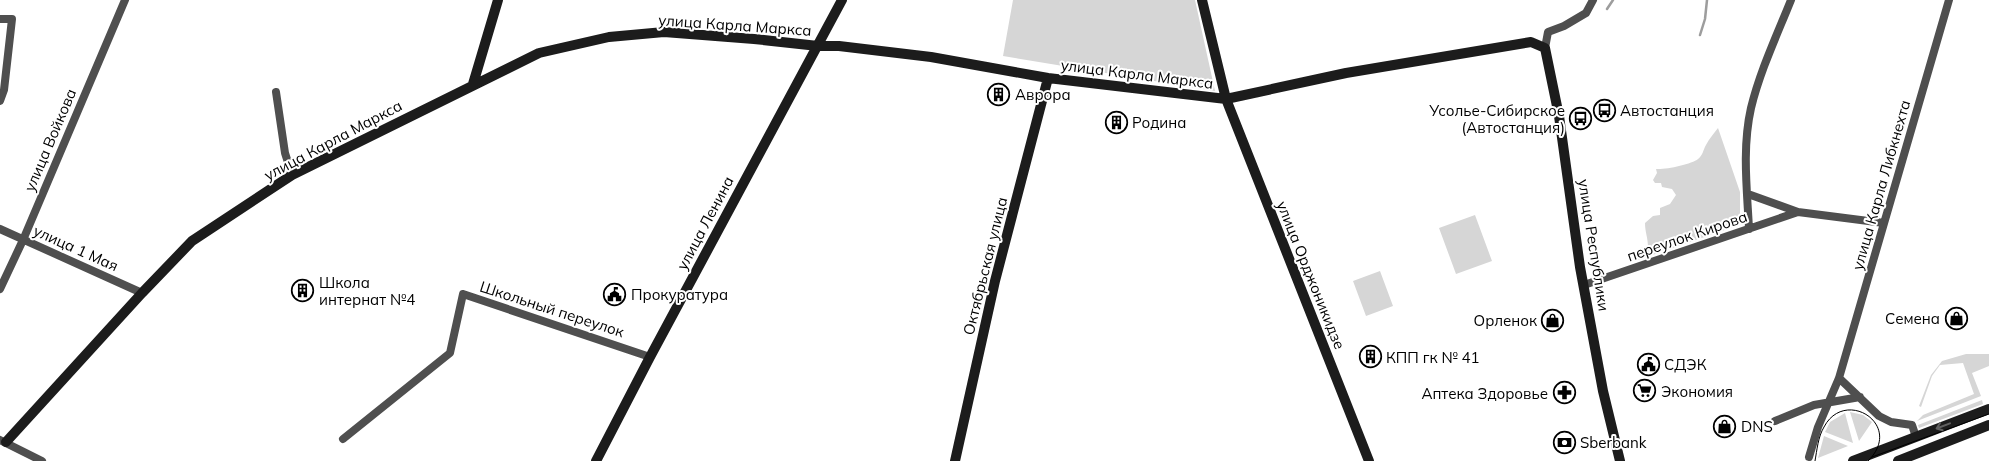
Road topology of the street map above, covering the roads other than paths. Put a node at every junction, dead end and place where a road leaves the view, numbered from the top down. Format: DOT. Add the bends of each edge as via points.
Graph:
graph roads {
  1 [pos="125,0"];
  2 [pos="842,0"];
  3 [pos="1202,0"];
  4 [pos="1593,0"];
  5 [pos="1791,0"];
  6 [pos="1949,0"];
  7 [pos="497,3"];
  8 [pos="0,19"];
  9 [pos="487,37"];
  10 [pos="818,46"];
  11 [pos="1545,48"];
  12 [pos="479,65"];
  13 [pos="1048,78"];
  14 [pos="473,84"];
  15 [pos="276,92"];
  16 [pos="1226,99"];
  17 [pos="0,101"];
  18 [pos="292,175"];
  19 [pos="1748,194"];
  20 [pos="1798,212"];
  21 [pos="1884,223"];
  22 [pos="0,229"];
  23 [pos="1749,229"];
  24 [pos="23,240"];
  25 [pos="1584,285"];
  26 [pos="0,289"];
  27 [pos="142,292"];
  28 [pos="650,357"];
  29 [pos="1839,378"];
  30 [pos="1860,397"];
  31 [pos="1829,403"];
  32 [pos="1989,409"];
  33 [pos="1775,421"];
  34 [pos="1989,425"];
  35 [pos="1916,437"];
  36 [pos="343,439"];
  37 [pos="3,441"];
  38 [pos="1808,457"];
  39 [pos="42,461"];
  40 [pos="596,461"];
  41 [pos="955,461"];
  42 [pos="1369,461"];
  43 [pos="1620,461"];
  44 [pos="1853,461"];
  45 [pos="1898,461"];
  1 -- 24 [label="street, улица Войкова"];
  2 -- 10 [label="street, улица Ленина"];
  3 -- 16 [label="street, улица Орджоникидзе"];
  4 -- 11 [label="street" via="1586,13 1548,32"];
  5 -- 19 [label="street" via="1751,108 1746,144"];
  6 -- 21 [label="street, улица Карла Либкнехта"];
  7 -- 9 [label="street"];
  7 -- 9 [label="street"];
  8 -- 17 [label="street" via="12,19"];
  9 -- 12 [label="street"];
  10 -- 13 [label="street, улица Карла Маркса" via="931,57"];
  10 -- 14 [label="street, улица Карла Маркса" via="664,32 609,36 539,52"];
  10 -- 28 [label="street, улица Ленина"];
  11 -- 16 [label="street, улица Карла Маркса" via="1530,42 1346,73"];
  11 -- 25 [label="street, улица Республики" via="1559,116"];
  12 -- 14 [label="street"];
  13 -- 16 [label="street, улица Карла Маркса"];
  13 -- 41 [label="street, Октябрьская улица" via="995,281"];
  14 -- 18 [label="street, улица Карла Маркса"];
  15 -- 18 [label="street" via="285,154"];
  16 -- 42 [label="street, улица Орджоникидзе"];
  18 -- 27 [label="street, улица Карла Маркса" via="192,241"];
  19 -- 20 [label="street, переулок Кирова"];
  19 -- 23 [label="street"];
  20 -- 21 [label="street, переулок Кирова"];
  20 -- 23 [label="street, переулок Кирова"];
  21 -- 29 [label="street, улица Карла Либкнехта"];
  22 -- 24 [label="street, улица 1 Мая"];
  23 -- 25 [label="street, переулок Кирова"];
  24 -- 26 [label="street, улица Войкова"];
  24 -- 27 [label="street, улица 1 Мая"];
  25 -- 43 [label="street, улица Республики" via="1603,391"];
  27 -- 37 [label="street, улица Карла Маркса"];
  28 -- 36 [label="street, Школьный переулок" via="463,294 450,353"];
  28 -- 40 [label="street, улица Ленина"];
  29 -- 30 [label="street"];
  29 -- 31 [label="street, улица Карла Либкнехта"];
  30 -- 31 [label="street"];
  30 -- 35 [label="street" via="1879,416 1891,422 1912,425"];
  31 -- 33 [label="street" via="1814,405"];
  31 -- 38 [label="street, улица Карла Либкнехта"];
  32 -- 35 [label="street, one-way"];
  34 -- 45 [label="street"];
  35 -- 44 [label="street"];
  37 -- 39 [label="street"];
}
